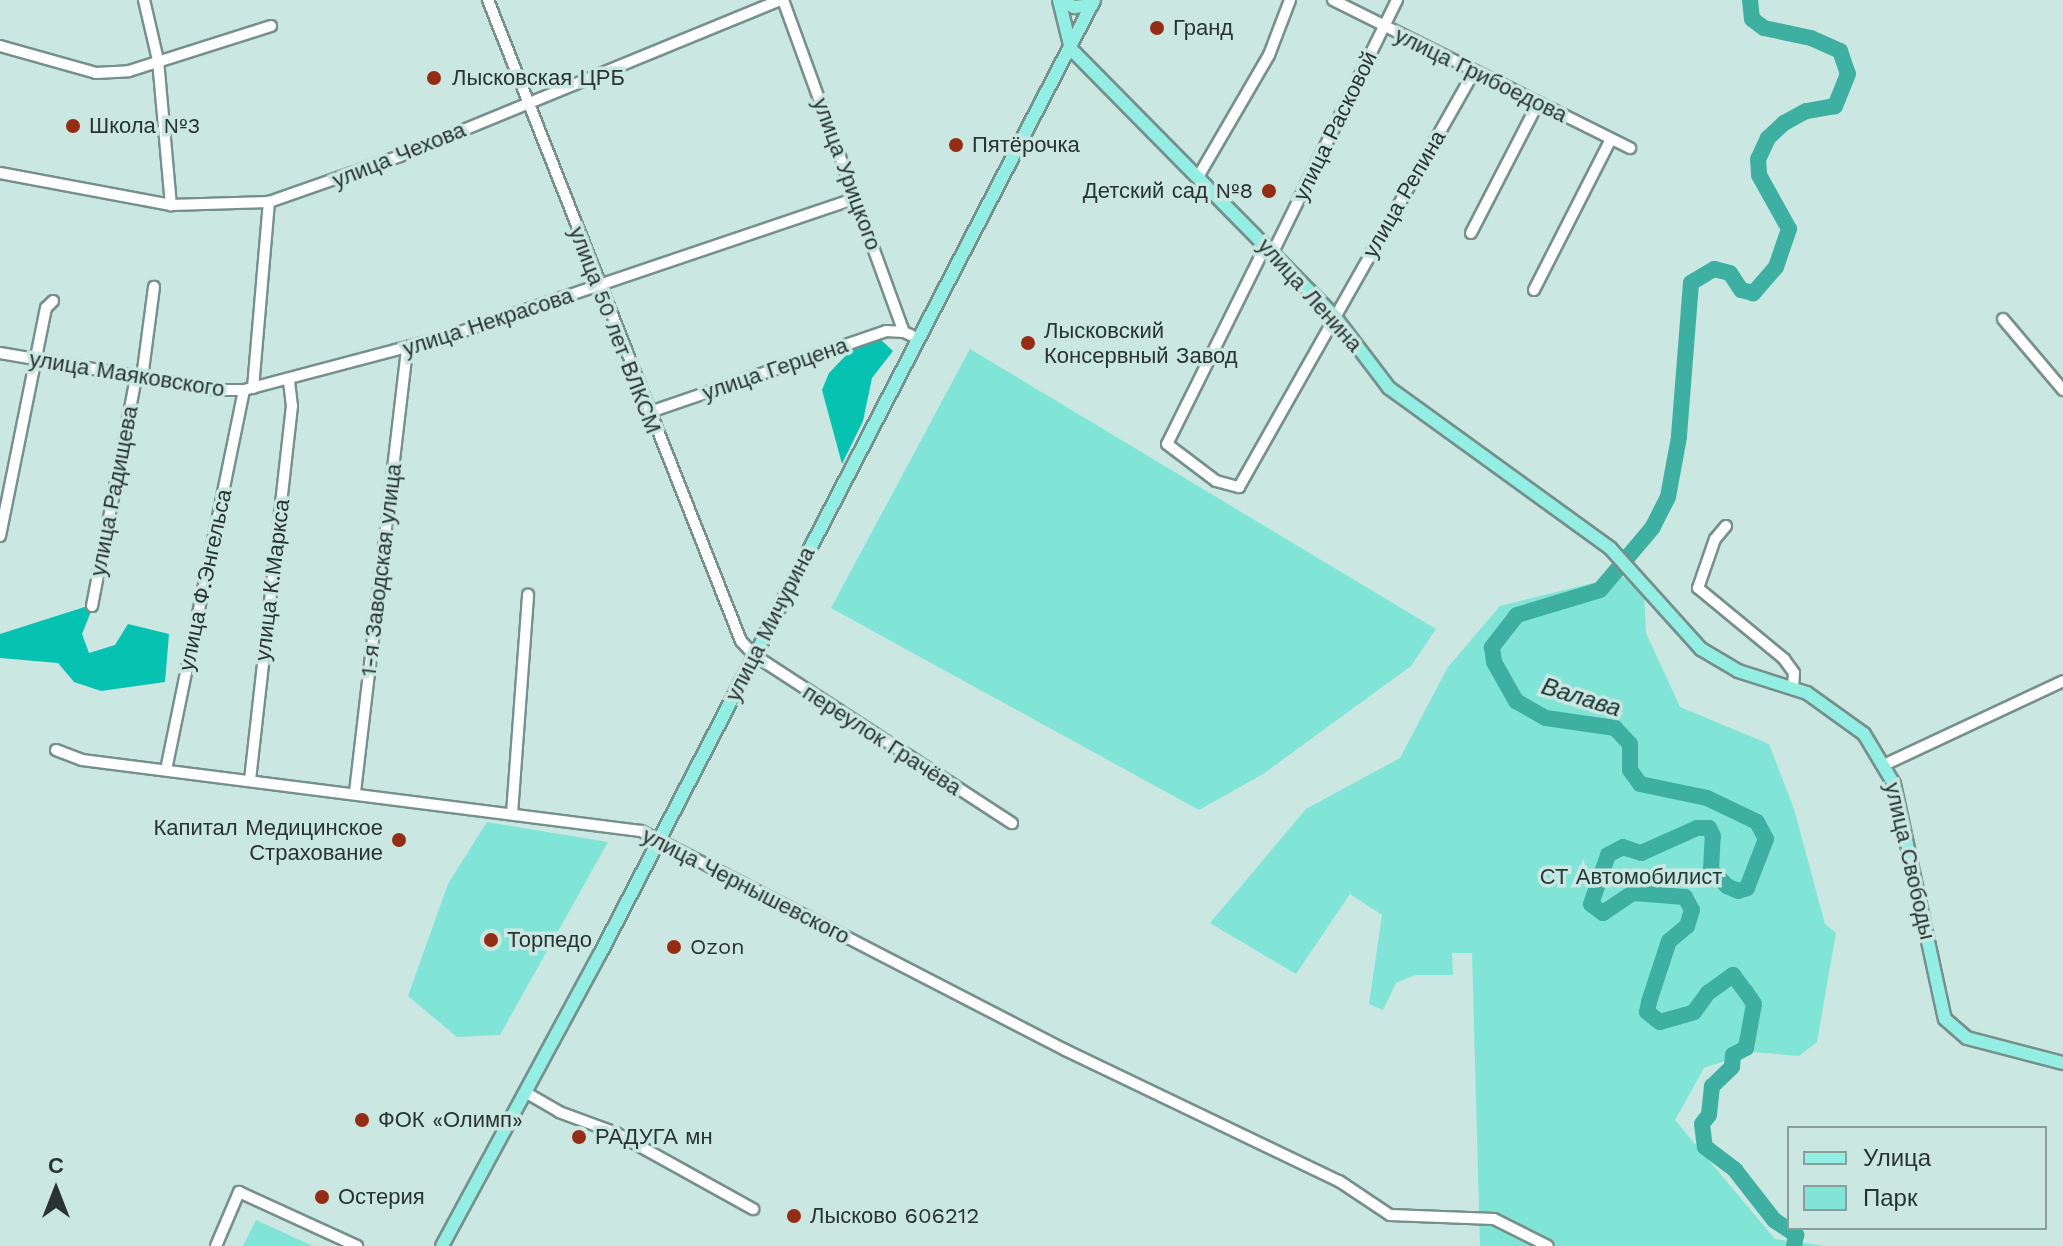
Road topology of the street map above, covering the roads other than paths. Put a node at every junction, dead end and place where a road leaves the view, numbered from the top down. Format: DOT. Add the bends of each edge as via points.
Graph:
graph roads {
  1 [pos="144,0"];
  2 [pos="488,0"];
  3 [pos="781,0"];
  4 [pos="1059,0"];
  5 [pos="1290,0"];
  6 [pos="1333,0"];
  7 [pos="1397,0"];
  8 [pos="1093,3"];
  9 [pos="271,26"];
  10 [pos="1384,27"];
  11 [pos="0,46"];
  12 [pos="1071,49"];
  13 [pos="158,60"];
  14 [pos="1474,71"];
  15 [pos="527,103"];
  16 [pos="1538,103"];
  17 [pos="1611,139"];
  18 [pos="1630,148"];
  19 [pos="0,173"];
  20 [pos="1198,177"];
  21 [pos="856,198"];
  22 [pos="269,202"];
  23 [pos="171,205"];
  24 [pos="1471,233"];
  25 [pos="1270,248"];
  26 [pos="598,286"];
  27 [pos="154,287"];
  28 [pos="1534,290"];
  29 [pos="53,301"];
  30 [pos="1335,317"];
  31 [pos="2003,319"];
  32 [pos="904,332"];
  33 [pos="919,339"];
  34 [pos="407,349"];
  35 [pos="0,353"];
  36 [pos="36,360"];
  37 [pos="139,378"];
  38 [pos="289,380"];
  39 [pos="249,389"];
  40 [pos="2063,390"];
  41 [pos="647,413"];
  42 [pos="1167,444"];
  43 [pos="1726,526"];
  44 [pos="0,536"];
  45 [pos="1652,589"];
  46 [pos="528,595"];
  47 [pos="92,606"];
  48 [pos="754,655"];
  49 [pos="2063,681"];
  50 [pos="1793,686"];
  51 [pos="56,750"];
  52 [pos="1886,764"];
  53 [pos="166,770"];
  54 [pos="250,780"];
  55 [pos="355,792"];
  56 [pos="512,814"];
  57 [pos="1012,823"];
  58 [pos="658,840"];
  59 [pos="2063,1063"];
  60 [pos="525,1092"];
  61 [pos="753,1209"];
  62 [pos="216,1246"];
  63 [pos="357,1246"];
  64 [pos="442,1246"];
  65 [pos="1548,1246"];
  1 -- 13 [label="street"];
  2 -- 15 [label="street, улица 50 лет ВЛКСМ"];
  3 -- 15 [label="street, улица Чехова"];
  3 -- 21 [label="street, улица Урицкого"];
  4 -- 8 [label="main road" via="1074,7"];
  4 -- 12 [label="main road"];
  5 -- 20 [label="street" via="1269,55"];
  6 -- 10 [label="street, улица Грибоедова"];
  7 -- 10 [label="street, улица Расковой"];
  8 -- 12 [label="main road, улица Мичурина"];
  9 -- 13 [label="street"];
  10 -- 14 [label="street, улица Грибоедова"];
  10 -- 25 [label="street, улица Расковой"];
  11 -- 13 [label="street" via="96,73 129,71"];
  12 -- 20 [label="main road, улица Ленина"];
  12 -- 33 [label="main road, улица Мичурина"];
  13 -- 23 [label="street"];
  14 -- 16 [label="street, улица Грибоедова"];
  14 -- 30 [label="street, улица Репина"];
  15 -- 22 [label="street, улица Чехова" via="325,185"];
  15 -- 26 [label="street, улица 50 лет ВЛКСМ"];
  16 -- 17 [label="street, улица Грибоедова"];
  16 -- 24 [label="street"];
  17 -- 18 [label="street, улица Грибоедова"];
  17 -- 28 [label="street"];
  19 -- 23 [label="street, улица Чехова"];
  20 -- 25 [label="main road, улица Ленина"];
  21 -- 26 [label="street, улица Некрасова"];
  21 -- 32 [label="street, улица Урицкого"];
  22 -- 23 [label="street, улица Чехова"];
  22 -- 39 [label="street, улица Ф.Энгельса"];
  25 -- 30 [label="main road, улица Ленина"];
  25 -- 42 [label="street, улица Расковой"];
  26 -- 34 [label="street, улица Некрасова"];
  26 -- 41 [label="street, улица 50 лет ВЛКСМ"];
  27 -- 37 [label="street, улица Радищева"];
  29 -- 36 [label="street" via="46,308"];
  30 -- 42 [label="street, улица Репина" via="1239,487 1216,481"];
  30 -- 45 [label="main road, улица Ленина" via="1389,388 1610,548"];
  31 -- 40 [label="street"];
  32 -- 33 [label="street"];
  32 -- 41 [label="street, улица Герцена" via="886,331"];
  33 -- 48 [label="main road, улица Мичурина"];
  34 -- 38 [label="street, улица Некрасова"];
  34 -- 55 [label="street, 1-я Заводская улица"];
  35 -- 36 [label="street, улица Маяковского"];
  36 -- 37 [label="street, улица Маяковского"];
  36 -- 44 [label="street"];
  37 -- 39 [label="street, улица Маяковского"];
  37 -- 47 [label="street, улица Радищева"];
  38 -- 39 [label="street, улица Некрасова"];
  38 -- 54 [label="street, улица К.Маркса" via="292,406"];
  39 -- 53 [label="street, улица Ф.Энгельса"];
  41 -- 48 [label="street, улица 50 лет ВЛКСМ" via="733,627"];
  43 -- 50 [label="street" via="1699,575 1698,588 1784,659 1794,673"];
  45 -- 50 [label="main road, улица Свободы" via="1701,649 1738,671"];
  46 -- 56 [label="street"];
  48 -- 57 [label="street, переулок Грачёва"];
  48 -- 58 [label="main road, улица Мичурина"];
  49 -- 52 [label="street"];
  50 -- 52 [label="main road, улица Свободы" via="1849,719"];
  51 -- 53 [label="street, улица Чернышевского" via="82,760"];
  52 -- 59 [label="main road, улица Свободы" via="1945,1019 1967,1038"];
  53 -- 54 [label="street, улица Чернышевского"];
  54 -- 55 [label="street, улица Чернышевского"];
  55 -- 56 [label="street, улица Чернышевского"];
  56 -- 58 [label="street, улица Чернышевского" via="628,827"];
  58 -- 60 [label="main road, улица Мичурина"];
  58 -- 65 [label="street, улица Чернышевского" via="1065,1050 1339,1181 1390,1215 1494,1219"];
  60 -- 61 [label="street" via="616,1133"];
  60 -- 64 [label="main road, улица Мичурина"];
  62 -- 63 [label="street" via="239,1192"];
}
